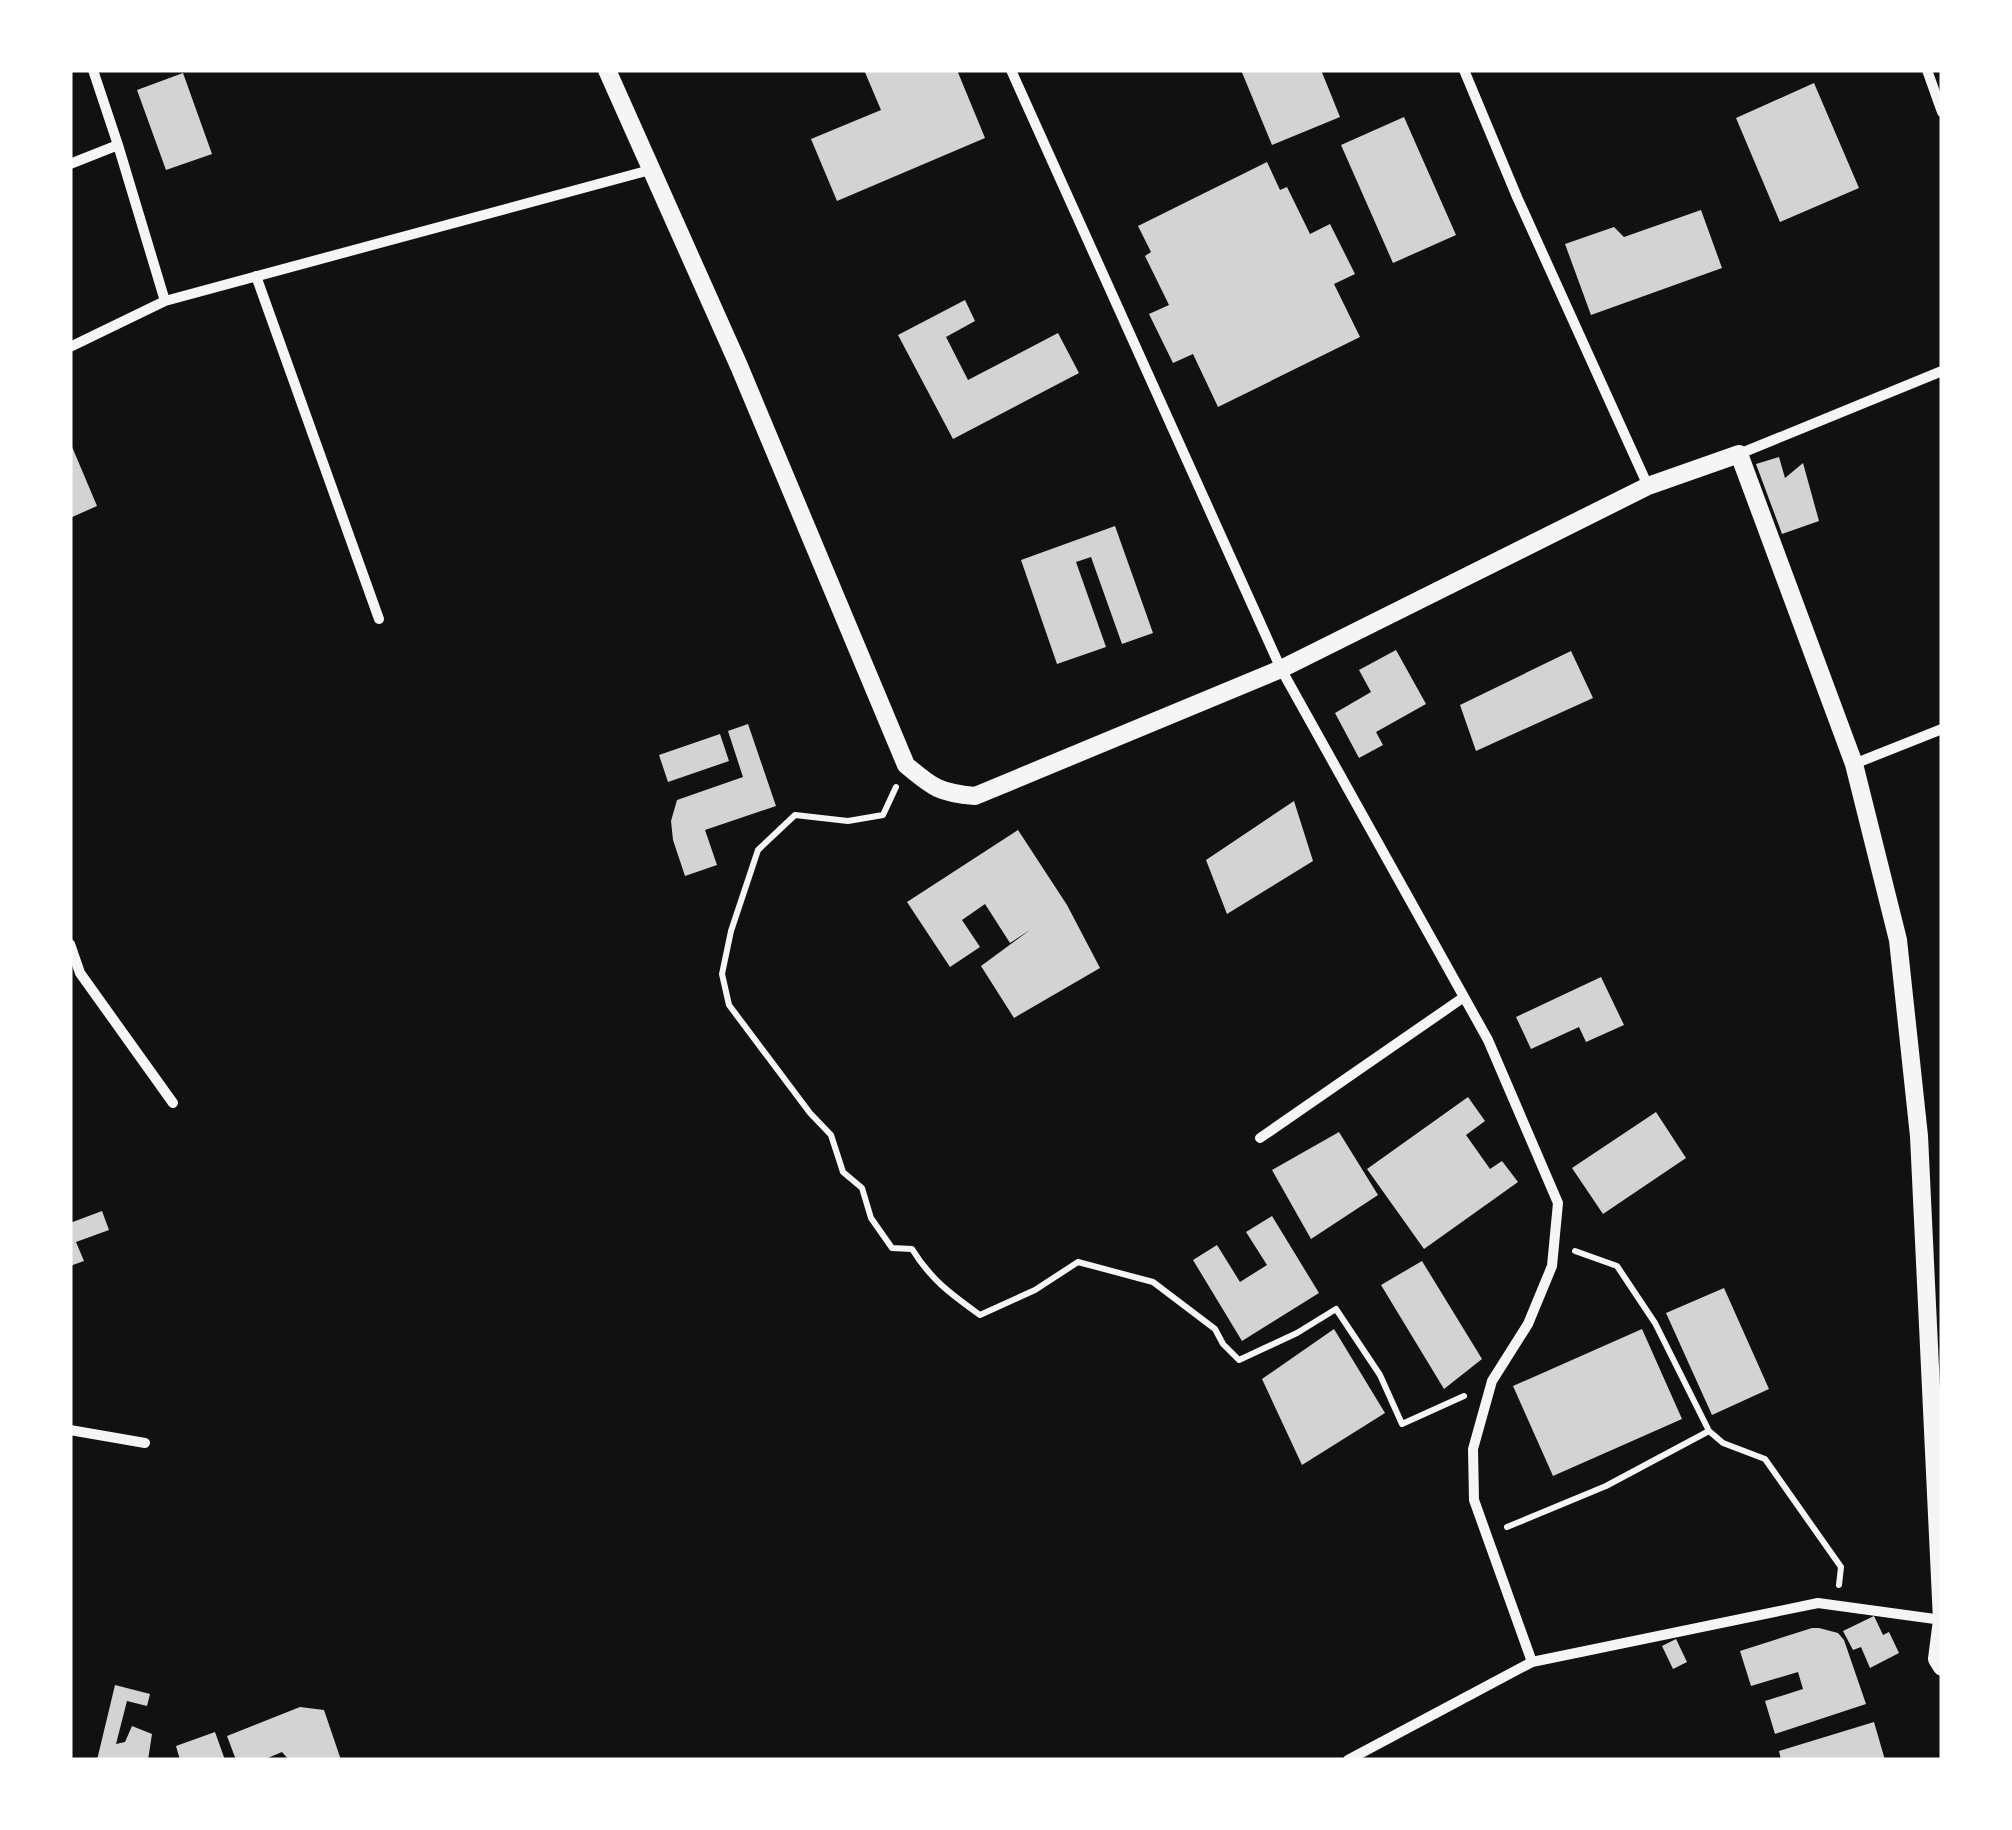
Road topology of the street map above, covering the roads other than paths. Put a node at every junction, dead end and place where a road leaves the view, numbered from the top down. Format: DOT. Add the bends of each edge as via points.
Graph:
graph roads {
  1 [pos="93,70"];
  2 [pos="607,70"];
  3 [pos="1011,70"];
  4 [pos="1464,70"];
  5 [pos="1927,70"];
  6 [pos="1942,112"];
  7 [pos="118,145"];
  8 [pos="70,164"];
  9 [pos="650,170"];
  10 [pos="256,276"];
  11 [pos="165,301"];
  12 [pos="70,347"];
  13 [pos="1942,370"];
  14 [pos="1739,454"];
  15 [pos="1648,486"];
  16 [pos="379,619"];
  17 [pos="1281,669"];
  18 [pos="1942,729"];
  19 [pos="1854,764"];
  20 [pos="70,944"];
  21 [pos="1464,997"];
  22 [pos="173,1102"];
  23 [pos="1260,1138"];
  24 [pos="70,1430"];
  25 [pos="146,1443"];
  26 [pos="1942,1620"];
  27 [pos="1532,1662"];
  28 [pos="1942,1668"];
  29 [pos="1348,1760"];
  1 -- 7 [label="street"];
  2 -- 9 [label="street"];
  3 -- 17 [label="street"];
  4 -- 15 [label="street"];
  5 -- 6 [label="street"];
  7 -- 8 [label="street"];
  7 -- 11 [label="street"];
  9 -- 10 [label="street"];
  9 -- 17 [label="street" via="740,366 906,765 932,787 976,796"];
  10 -- 11 [label="street"];
  10 -- 16 [label="street"];
  11 -- 12 [label="street"];
  13 -- 14 [label="street"];
  14 -- 15 [label="street"];
  14 -- 19 [label="street"];
  15 -- 17 [label="street"];
  17 -- 21 [label="street"];
  18 -- 19 [label="street"];
  19 -- 26 [label="street" via="1898,940 1919,1136"];
  20 -- 22 [label="street" via="80,974"];
  21 -- 23 [label="street"];
  21 -- 27 [label="street" via="1558,1203 1552,1266 1528,1324 1492,1381 1473,1449 1474,1500"];
  24 -- 25 [label="street"];
  26 -- 27 [label="street" via="1818,1603"];
  26 -- 28 [label="street"];
  27 -- 29 [label="street"];
}
